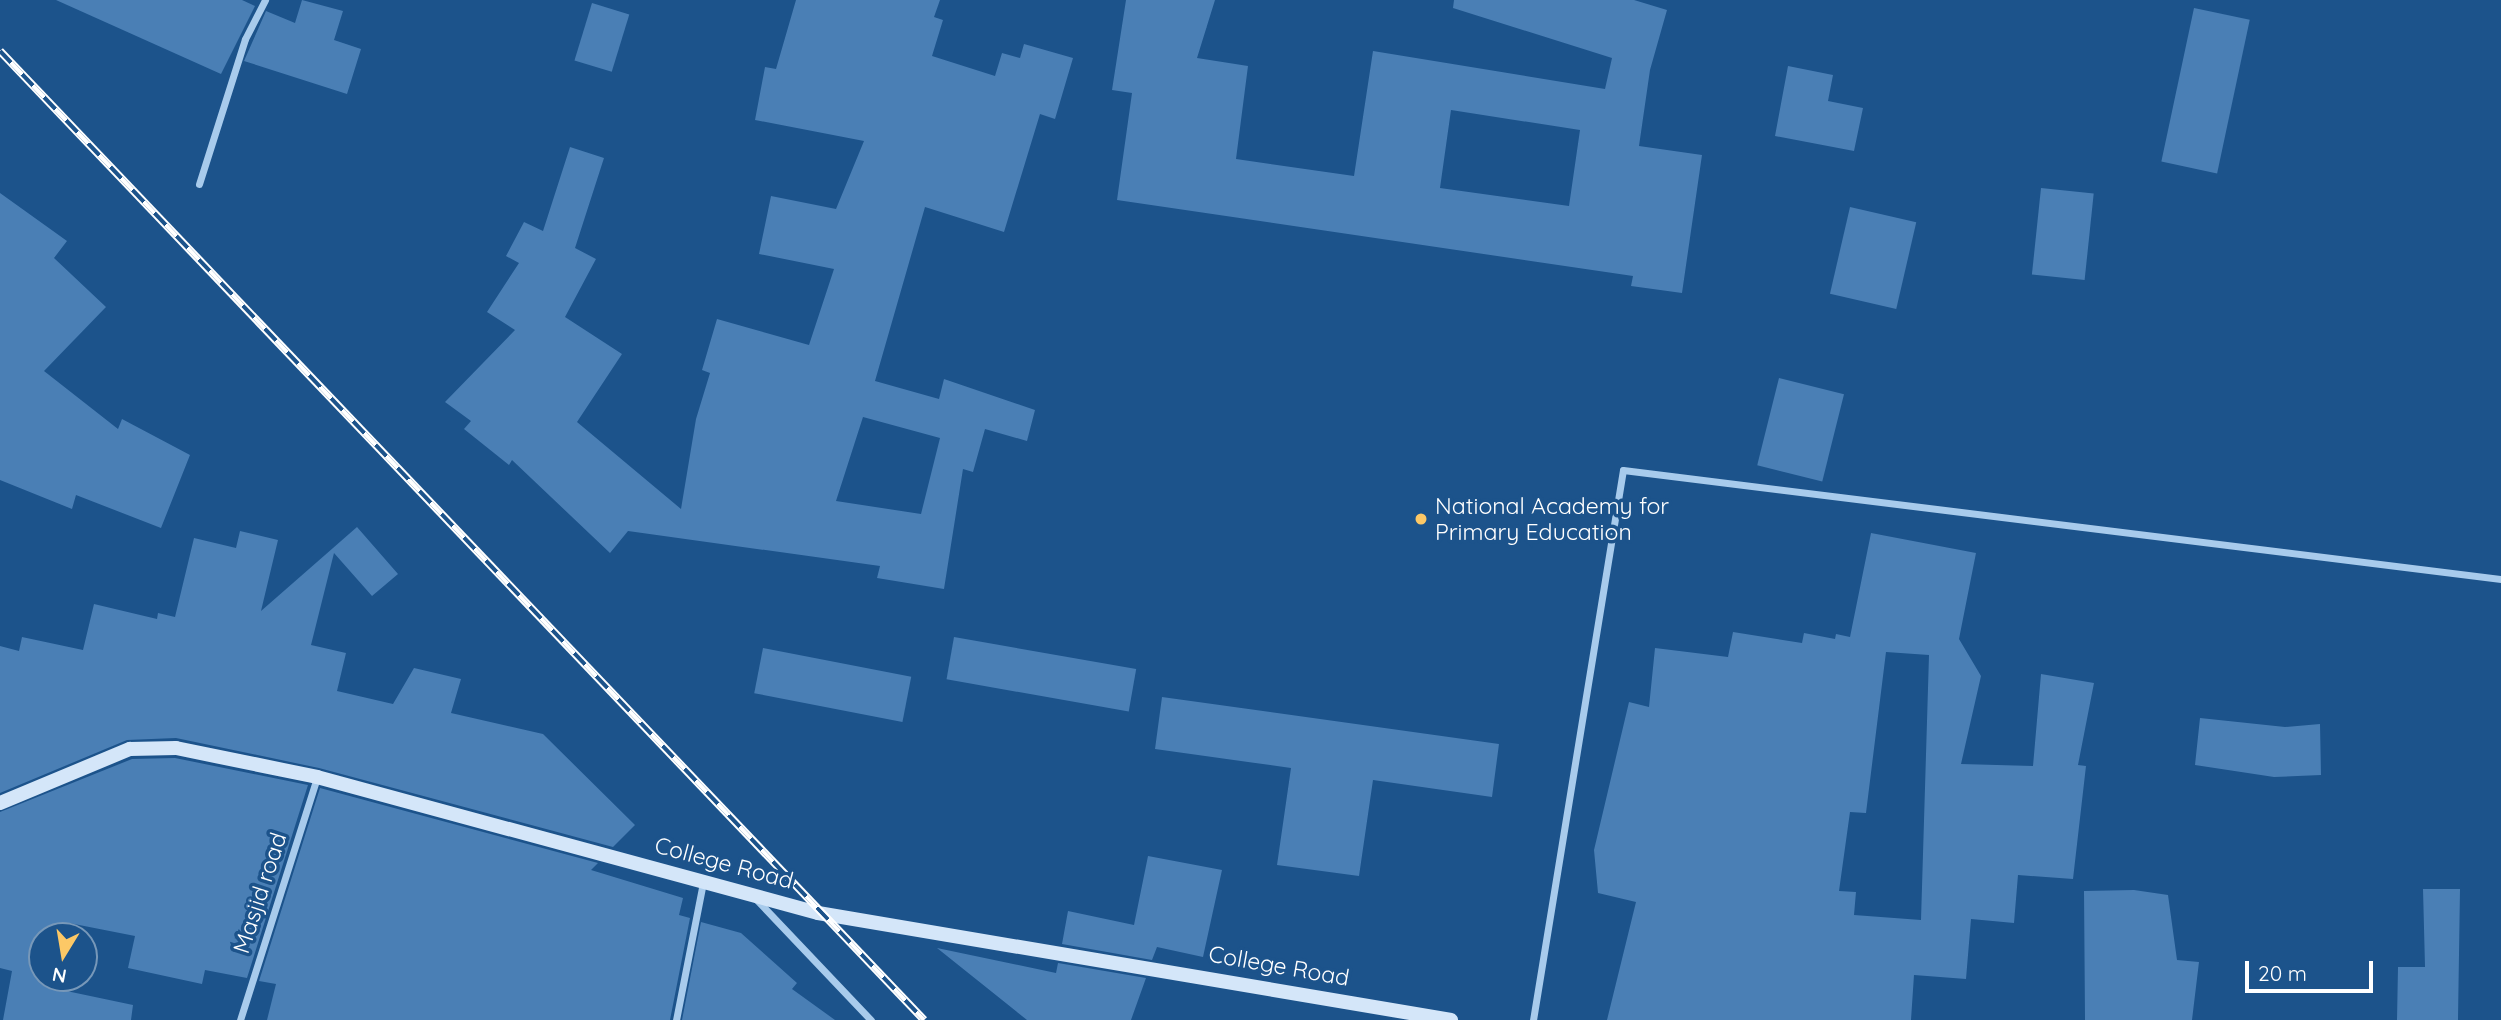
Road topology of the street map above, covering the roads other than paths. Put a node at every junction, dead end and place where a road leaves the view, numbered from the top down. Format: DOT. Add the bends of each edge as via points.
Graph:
graph roads {
  1 [pos="265,0"];
  2 [pos="199,184"];
  3 [pos="2501,579"];
  4 [pos="317,777"];
  5 [pos="0,803"];
  6 [pos="703,882"];
  7 [pos="753,896"];
  8 [pos="240,1020"];
  9 [pos="676,1020"];
  10 [pos="871,1020"];
  11 [pos="1451,1020"];
  12 [pos="1533,1020"];
  1 -- 2 [label="street" via="245,39"];
  3 -- 12 [label="street" via="1623,470"];
  4 -- 5 [label="street, College Road" via="157,746 130,750"];
  4 -- 6 [label="street, College Road"];
  4 -- 8 [label="street, Masjid road"];
  6 -- 7 [label="street, College Road"];
  6 -- 9 [label="street"];
  7 -- 10 [label="street"];
  7 -- 11 [label="street, College Road" via="818,913"];
}
